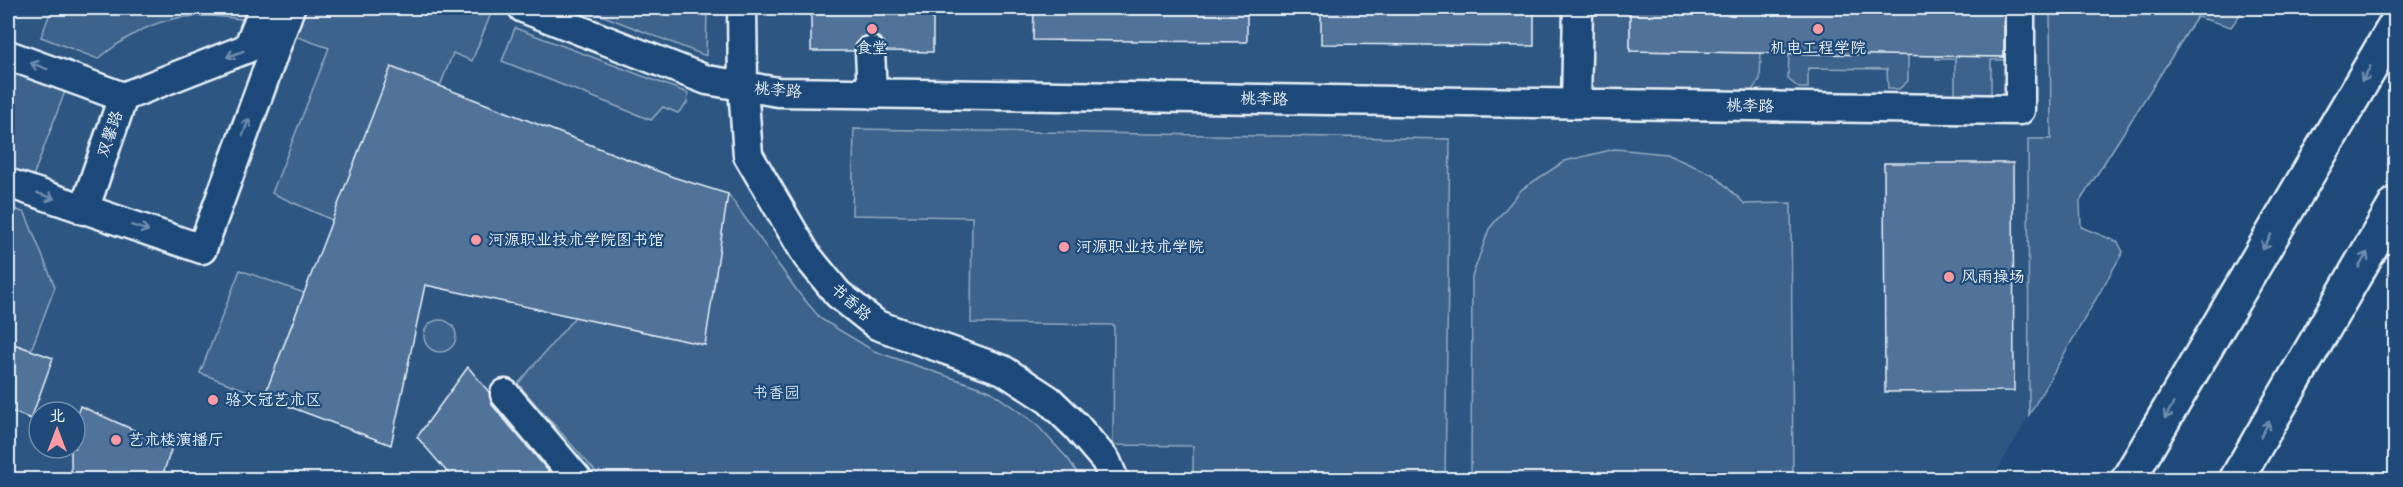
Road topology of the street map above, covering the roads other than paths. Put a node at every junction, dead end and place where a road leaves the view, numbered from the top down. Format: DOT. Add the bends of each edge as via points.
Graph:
graph roads {
  1 [pos="264,8"];
  2 [pos="290,8"];
  3 [pos="523,8"];
  4 [pos="555,8"];
  5 [pos="730,8"];
  6 [pos="742,8"];
  7 [pos="1568,8"];
  8 [pos="1578,8"];
  9 [pos="2020,8"];
  10 [pos="2396,24"];
  11 [pos="870,51"];
  12 [pos="8,55"];
  13 [pos="737,79"];
  14 [pos="871,87"];
  15 [pos="123,97"];
  16 [pos="1571,98"];
  17 [pos="8,183"];
  18 [pos="2396,204"];
  19 [pos="84,210"];
  20 [pos="505,394"];
  21 [pos="578,480"];
  22 [pos="1102,480"];
  23 [pos="1114,480"];
  24 [pos="2128,480"];
  25 [pos="2236,480"];
  1 -- 15 [label="street, one-way" via="248,48"];
  19 -- 2 [label="street, one-way" via="202,249"];
  3 -- 13 [label="street, 桃李路" via="707,80"];
  4 -- 13 [label="street, 桃李路"];
  5 -- 13 [label="street, 书香路"];
  6 -- 13 [label="street, 书香路"];
  7 -- 16 [label="street"];
  8 -- 16 [label="street"];
  9 -- 16 [label="street, 桃李路" via="2020,105"];
  10 -- 24 [label="main road, one-way"];
  11 -- 14 [label="street"];
  15 -- 12 [label="street, 双馨路, one-way"];
  13 -- 14 [label="street, 桃李路" via="779,78"];
  13 -- 22 [label="street, 书香路" via="738,157 796,259 832,299 871,332 997,376 1042,405"];
  13 -- 23 [label="street, 书香路" via="748,155 807,256 838,294 877,325 1004,370 1049,400 1106,461"];
  14 -- 16 [label="street, 桃李路"];
  15 -- 19 [label="street, 双馨路"];
  17 -- 19 [label="street, one-way"];
  25 -- 18 [label="main road, one-way"];
  20 -- 21 [label="street"];
}
